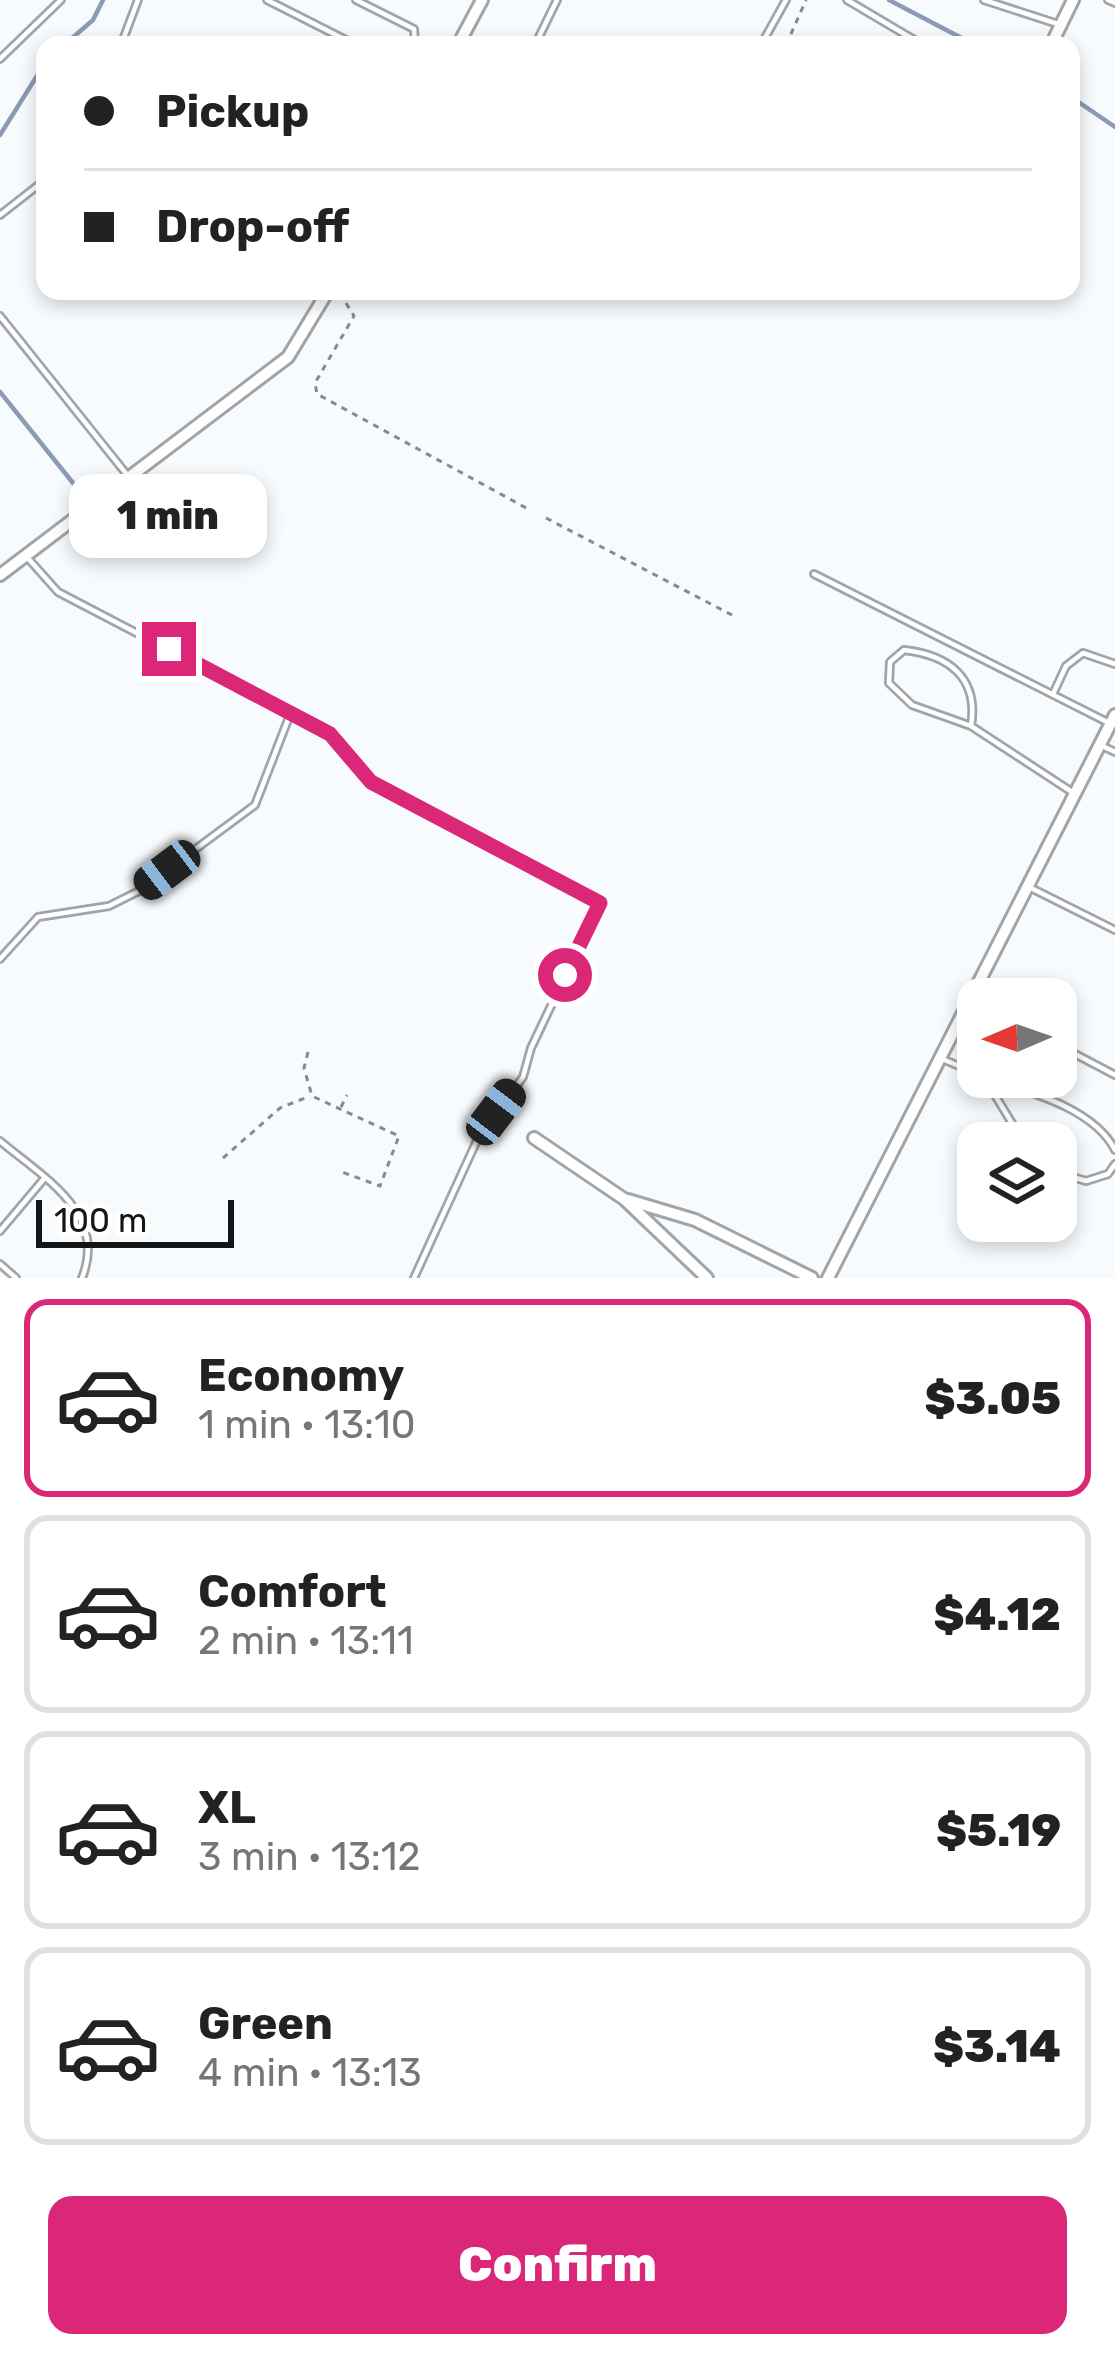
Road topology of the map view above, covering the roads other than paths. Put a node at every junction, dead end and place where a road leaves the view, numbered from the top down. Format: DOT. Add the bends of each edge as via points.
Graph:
graph roads {
  1 [pos="61,0"];
  2 [pos="138,0"];
  3 [pos="268,0"];
  4 [pos="356,0"];
  5 [pos="482,0"];
  6 [pos="557,0"];
  7 [pos="786,0"];
  8 [pos="847,0"];
  9 [pos="984,0"];
  10 [pos="1005,0"];
  11 [pos="1072,0"];
  12 [pos="1001,8"];
  13 [pos="1060,25"];
  14 [pos="124,36"];
  15 [pos="338,36"];
  16 [pos="414,36"];
  17 [pos="466,36"];
  18 [pos="539,36"];
  19 [pos="766,36"];
  20 [pos="908,36"];
  21 [pos="1055,36"];
  22 [pos="0,59"];
  23 [pos="36,188"];
  24 [pos="0,215"];
  25 [pos="323,300"];
  26 [pos="0,316"];
  27 [pos="129,478"];
  28 [pos="26,556"];
  29 [pos="814,574"];
  30 [pos="0,575"];
  31 [pos="1115,664"];
  32 [pos="1053,694"];
  33 [pos="291,712"];
  34 [pos="1113,720"];
  35 [pos="971,726"];
  36 [pos="1100,745"];
  37 [pos="1115,752"];
  38 [pos="1075,794"];
  39 [pos="1028,886"];
  40 [pos="1115,930"];
  41 [pos="0,959"];
  42 [pos="981,978"];
  43 [pos="957,1024"];
  44 [pos="1077,1055"];
  45 [pos="940,1058"];
  46 [pos="957,1065"];
  47 [pos="1115,1076"];
  48 [pos="1040,1098"];
  49 [pos="534,1138"];
  50 [pos="0,1141"];
  51 [pos="1115,1150"];
  52 [pos="1115,1164"];
  53 [pos="1077,1176"];
  54 [pos="44,1178"];
  55 [pos="624,1198"];
  56 [pos="0,1231"];
  57 [pos="0,1264"];
  58 [pos="16,1278"];
  59 [pos="82,1278"];
  60 [pos="414,1278"];
  61 [pos="707,1278"];
  62 [pos="812,1278"];
  63 [pos="828,1278"];
  1 -- 22 [label="lane"];
  2 -- 14 [label="lane"];
  3 -- 15 [label="lane"];
  4 -- 16 [label="lane"];
  5 -- 17 [label="street"];
  6 -- 18 [label="lane"];
  7 -- 19 [label="lane"];
  8 -- 20 [label="lane"];
  9 -- 12 [label="lane"];
  10 -- 12 [label="lane"];
  11 -- 13 [label="street"];
  12 -- 13 [label="lane"];
  13 -- 21 [label="street"];
  23 -- 24 [label="lane"];
  25 -- 27 [label="street" via="288,357"];
  26 -- 27 [label="lane"];
  27 -- 28 [label="street"];
  28 -- 30 [label="street"];
  28 -- 33 [label="lane" via="58,592"];
  29 -- 32 [label="lane"];
  31 -- 32 [label="lane" via="1083,652"];
  32 -- 34 [label="lane"];
  33 -- 41 [label="lane" via="255,806 140,891 109,906 38,917"];
  33 -- 60 [label="lane" via="330,734 371,782 600,903 523,1077 479,1136"];
  34 -- 36 [label="street"];
  35 -- 35 [label="lane" via="913,705 889,683 890,662 904,650 956,667 972,687"];
  35 -- 38 [label="lane"];
  36 -- 37 [label="lane"];
  36 -- 38 [label="street"];
  38 -- 39 [label="street"];
  39 -- 40 [label="lane"];
  39 -- 42 [label="street"];
  43 -- 45 [label="street"];
  44 -- 47 [label="lane"];
  45 -- 46 [label="lane"];
  45 -- 63 [label="street"];
  48 -- 51 [label="lane" via="1103,1131"];
  49 -- 55 [label="street"];
  50 -- 54 [label="lane"];
  52 -- 53 [label="lane" via="1096,1179"];
  54 -- 56 [label="lane"];
  54 -- 59 [label="lane" via="87,1232"];
  55 -- 61 [label="street"];
  55 -- 62 [label="street" via="694,1220"];
  57 -- 58 [label="lane"];
}
